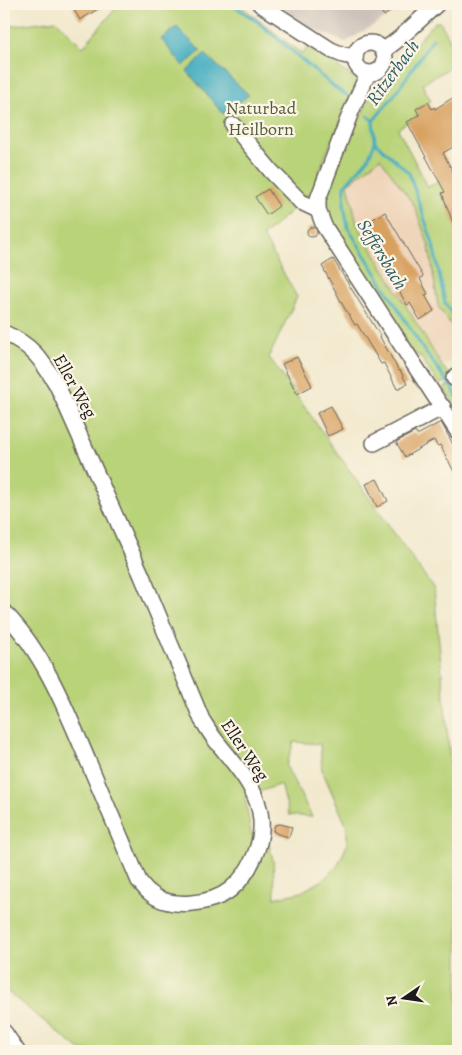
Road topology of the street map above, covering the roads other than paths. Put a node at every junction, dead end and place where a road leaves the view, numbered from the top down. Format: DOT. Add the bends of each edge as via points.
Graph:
graph roads {
  1 [pos="260,4"];
  2 [pos="437,4"];
  3 [pos="383,51"];
  4 [pos="355,57"];
  5 [pos="368,73"];
  6 [pos="233,125"];
  7 [pos="318,210"];
  8 [pos="4,333"];
  9 [pos="443,407"];
  10 [pos="458,432"];
  11 [pos="374,443"];
  12 [pos="4,612"];
  13 [pos="4,1032"];
  14 [pos="17,1051"];
  1 -- 4 [label="street" via="331,50"];
  2 -- 3 [label="street"];
  3 -- 4 [label="street" via="375,44 366,44 358,48"];
  3 -- 5 [label="street" via="381,68"];
  4 -- 5 [label="street" via="360,69"];
  5 -- 7 [label="street" via="318,199"];
  6 -- 7 [label="street" via="301,202"];
  7 -- 9 [label="street" via="324,226"];
  8 -- 12 [label="street, Eller Weg" via="18,338 32,350 56,385 142,576 202,720 239,767 256,801 261,820 260,838 254,857 231,889 213,898 180,904 150,893 139,881 66,708 20,629"];
  9 -- 10 [label="street"];
  9 -- 11 [label="street"];
  13 -- 14 [label="street"];
}
